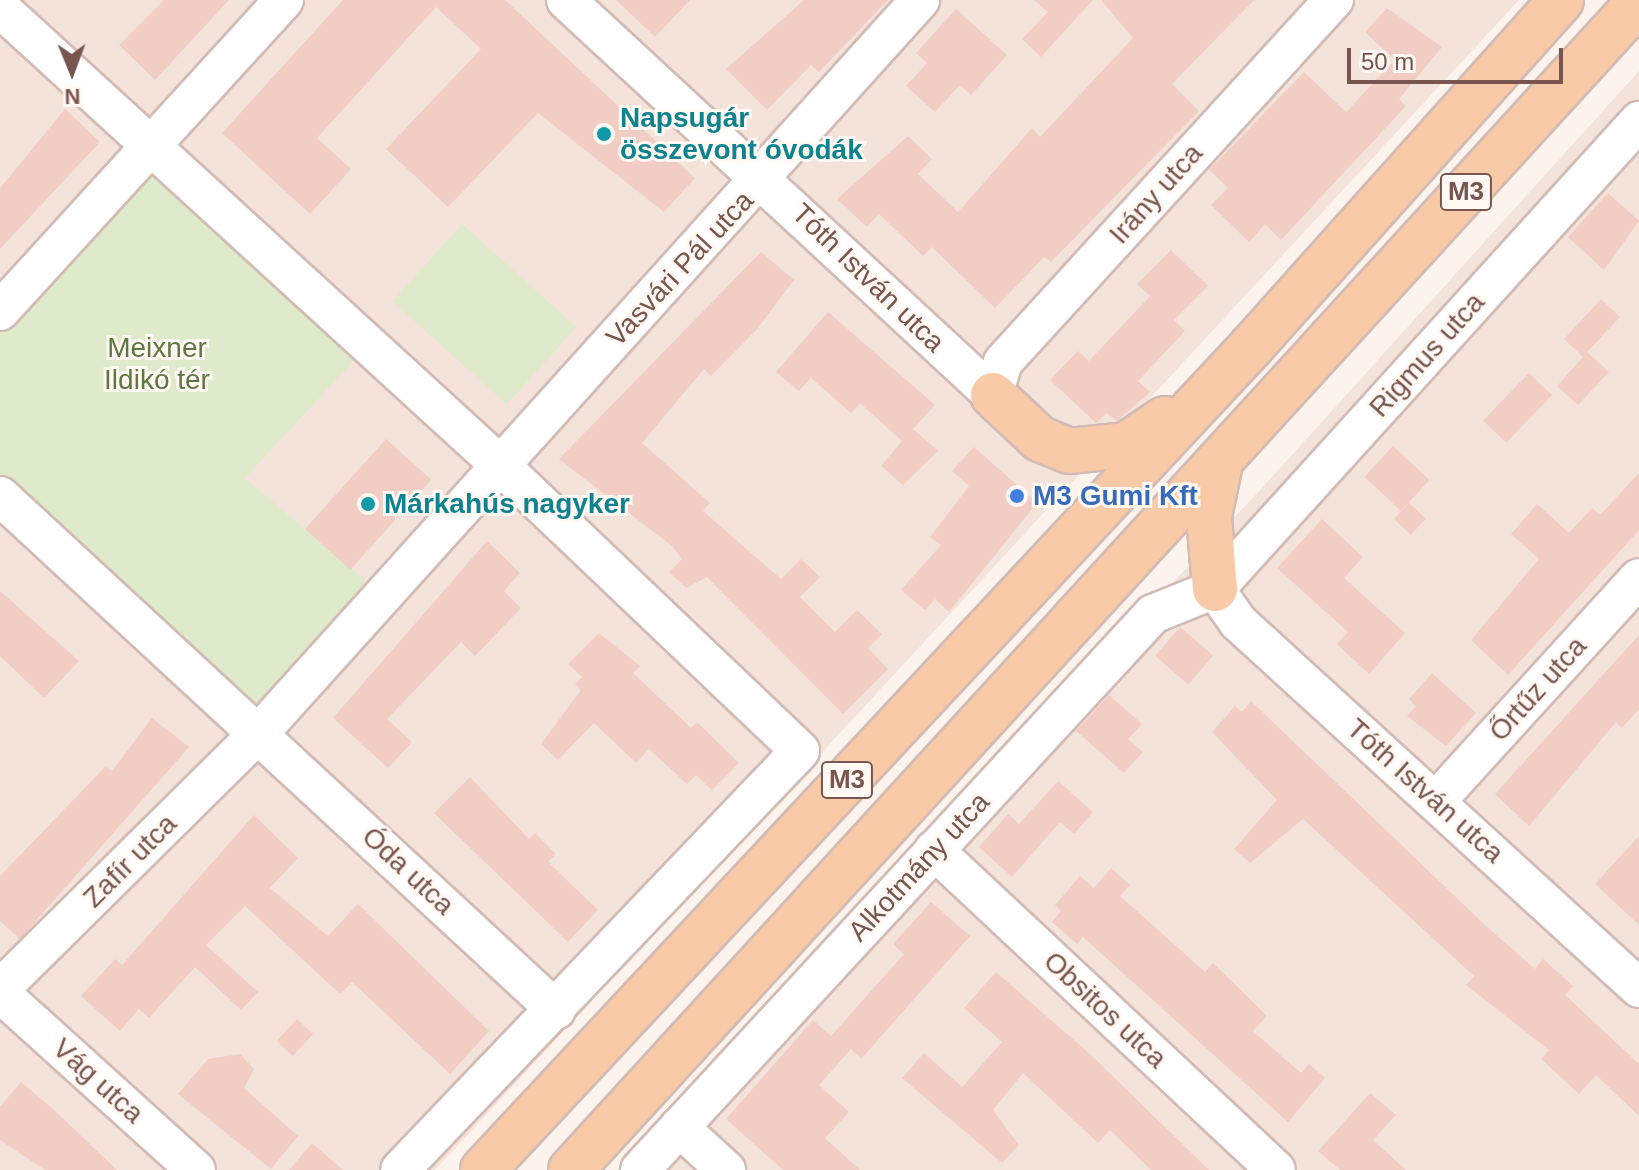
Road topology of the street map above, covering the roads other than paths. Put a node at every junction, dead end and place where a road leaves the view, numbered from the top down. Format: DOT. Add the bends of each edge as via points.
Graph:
graph roads {
  1 [pos="284,0"];
  2 [pos="566,0"];
  3 [pos="920,0"];
  4 [pos="1334,0"];
  5 [pos="1561,0"];
  6 [pos="1639,2"];
  7 [pos="0,8"];
  8 [pos="1639,121"];
  9 [pos="150,149"];
  10 [pos="763,178"];
  11 [pos="0,311"];
  12 [pos="1210,388"];
  13 [pos="993,395"];
  14 [pos="1221,459"];
  15 [pos="500,465"];
  16 [pos="0,496"];
  17 [pos="1639,578"];
  18 [pos="1215,589"];
  19 [pos="260,732"];
  20 [pos="1437,800"];
  21 [pos="934,850"];
  22 [pos="1639,988"];
  23 [pos="0,991"];
  24 [pos="556,1010"];
  25 [pos="679,1127"];
  26 [pos="196,1170"];
  27 [pos="400,1170"];
  28 [pos="483,1170"];
  29 [pos="571,1170"];
  30 [pos="640,1170"];
  31 [pos="726,1170"];
  32 [pos="1276,1170"];
  1 -- 9 [label="street"];
  2 -- 10 [label="street, Tóth István utca"];
  3 -- 10 [label="street, Vasvári Pál utca"];
  4 -- 13 [label="street, Irány utca" via="1003,362"];
  5 -- 12 [label="main road, M3"];
  6 -- 14 [label="main road, M3"];
  7 -- 9 [label="street"];
  8 -- 18 [label="street, Rigmus utca"];
  9 -- 11 [label="street"];
  9 -- 15 [label="street"];
  10 -- 13 [label="street, Tóth István utca"];
  10 -- 15 [label="street, Vasvári Pál utca"];
  12 -- 13 [label="main road" via="1126,445 1098,453 1040,439"];
  12 -- 28 [label="main road, M3"];
  14 -- 18 [label="main road" via="1209,516"];
  14 -- 29 [label="main road, M3"];
  15 -- 19 [label="street"];
  15 -- 24 [label="street" via="800,751"];
  16 -- 19 [label="street"];
  17 -- 20 [label="street, Őrtűz utca"];
  18 -- 20 [label="street, Tóth István utca" via="1238,622"];
  18 -- 21 [label="street, Alkotmány utca" via="1153,614"];
  19 -- 23 [label="street, Zafír utca"];
  19 -- 24 [label="street, Óda utca"];
  20 -- 22 [label="street, Tóth István utca"];
  21 -- 25 [label="street, Alkotmány utca"];
  21 -- 32 [label="street, Obsitos utca"];
  23 -- 26 [label="street, Vág utca"];
  24 -- 27 [label="street"];
  25 -- 30 [label="street, Alkotmány utca"];
  25 -- 31 [label="street"];
}
